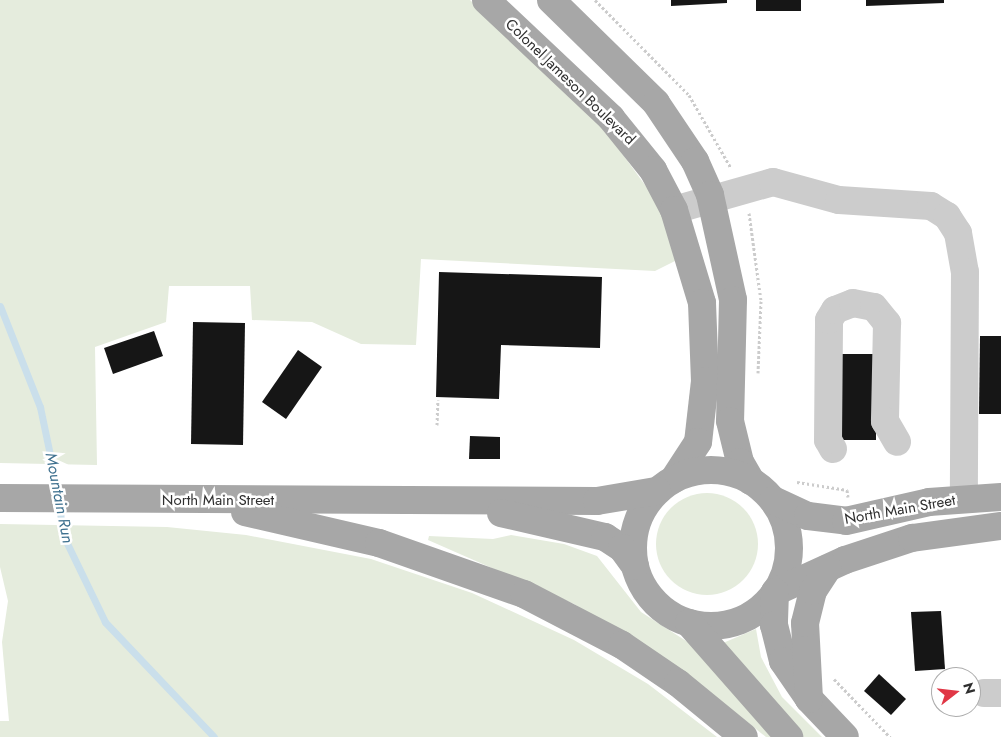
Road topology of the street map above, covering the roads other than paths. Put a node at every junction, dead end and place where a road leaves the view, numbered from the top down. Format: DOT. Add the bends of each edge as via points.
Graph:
graph roads {
  1 [pos="486,0"];
  2 [pos="551,0"];
  3 [pos="712,200"];
  4 [pos="674,210"];
  5 [pos="897,442"];
  6 [pos="833,449"];
  7 [pos="751,481"];
  8 [pos="665,485"];
  9 [pos="1001,497"];
  10 [pos="0,498"];
  11 [pos="964,498"];
  12 [pos="436,500"];
  13 [pos="773,500"];
  14 [pos="179,501"];
  15 [pos="1001,526"];
  16 [pos="635,566"];
  17 [pos="828,568"];
  18 [pos="775,592"];
  19 [pos="689,623"];
  20 [pos="809,699"];
  21 [pos="744,737"];
  22 [pos="789,737"];
  23 [pos="844,737"];
  1 -- 4 [label="main road, Colonel Jameson Boulevard" via="634,143"];
  2 -- 3 [label="main road" via="656,104 695,161"];
  3 -- 4 [label="lane"];
  3 -- 7 [label="main road" via="733,300 730,422 740,462"];
  3 -- 11 [label="lane" via="773,182 839,200 931,206 947,216 958,233 966,272"];
  4 -- 8 [label="main road, Colonel Jameson Boulevard" via="702,303 705,382 698,442"];
  5 -- 6 [label="lane" via="885,420 887,323 874,307 853,303 835,310 830,320 828,440"];
  7 -- 8 [label="main road, North Main Street" via="717,469"];
  7 -- 13 [label="main road, North Main Street"];
  8 -- 12 [label="main road, North Main Street" via="597,501"];
  8 -- 16 [label="main road, North Main Street" via="634,533"];
  9 -- 11 [label="main road, North Main Street"];
  10 -- 14 [label="main road, North Main Street"];
  11 -- 13 [label="main road, North Main Street" via="846,521 808,516"];
  12 -- 14 [label="main road, North Main Street"];
  12 -- 16 [label="main road, North Main Street" via="580,528 622,548"];
  13 -- 18 [label="main road, North Main Street" via="787,529 789,546 786,570"];
  14 -- 21 [label="main road" via="379,543 524,594 622,645 678,683"];
  15 -- 17 [label="main road, North Main Street" via="928,533"];
  16 -- 19 [label="main road, North Main Street" via="648,596"];
  17 -- 18 [label="main road, North Main Street"];
  17 -- 20 [label="main road" via="813,591 805,623"];
  18 -- 19 [label="main road, North Main Street" via="765,605 737,622 713,626"];
  18 -- 20 [label="main road" via="779,652"];
  19 -- 22 [label="main road"];
  20 -- 23 [label="main road"];
}
